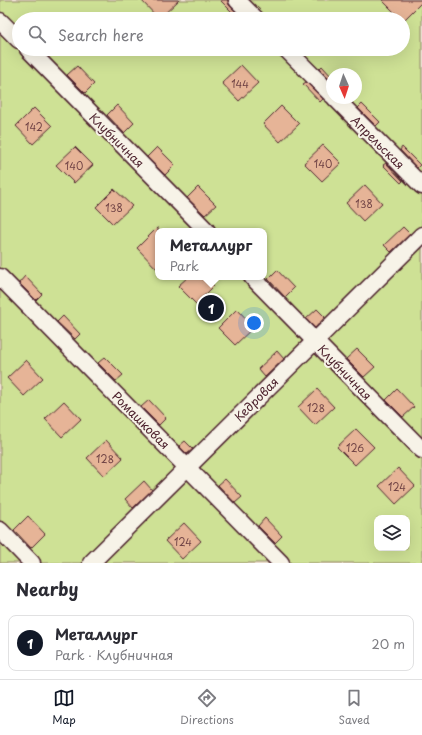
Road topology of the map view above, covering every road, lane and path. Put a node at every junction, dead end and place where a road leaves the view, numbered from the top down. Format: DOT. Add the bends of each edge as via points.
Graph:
graph roads {
  1 [pos="237,0"];
  2 [pos="249,12"];
  3 [pos="0,21"];
  4 [pos="12,33"];
  5 [pos="35,56"];
  6 [pos="293,56"];
  7 [pos="326,90"];
  8 [pos="340,104"];
  9 [pos="422,186"];
  10 [pos="204,228"];
  11 [pos="422,235"];
  12 [pos="0,277"];
  13 [pos="255,280"];
  14 [pos="314,340"];
  15 [pos="422,450"];
  16 [pos="187,468"];
  17 [pos="0,530"];
  18 [pos="32,563"];
  19 [pos="91,563"];
  20 [pos="281,563"];
  1 -- 2 [label="street"];
  3 -- 4 [label="street"];
  5 -- 10 [label="street, Клубничная"];
  6 -- 7 [label="street"];
  8 -- 9 [label="street, Апрельская"];
  11 -- 14 [label="street, Кедровая"];
  12 -- 16 [label="street, Ромашковая"];
  13 -- 14 [label="street, Клубничная"];
  14 -- 15 [label="street, Клубничная"];
  14 -- 16 [label="street, Кедровая"];
  16 -- 19 [label="street, Кедровая"];
  16 -- 20 [label="street, Ромашковая"];
  17 -- 18 [label="street"];
}
